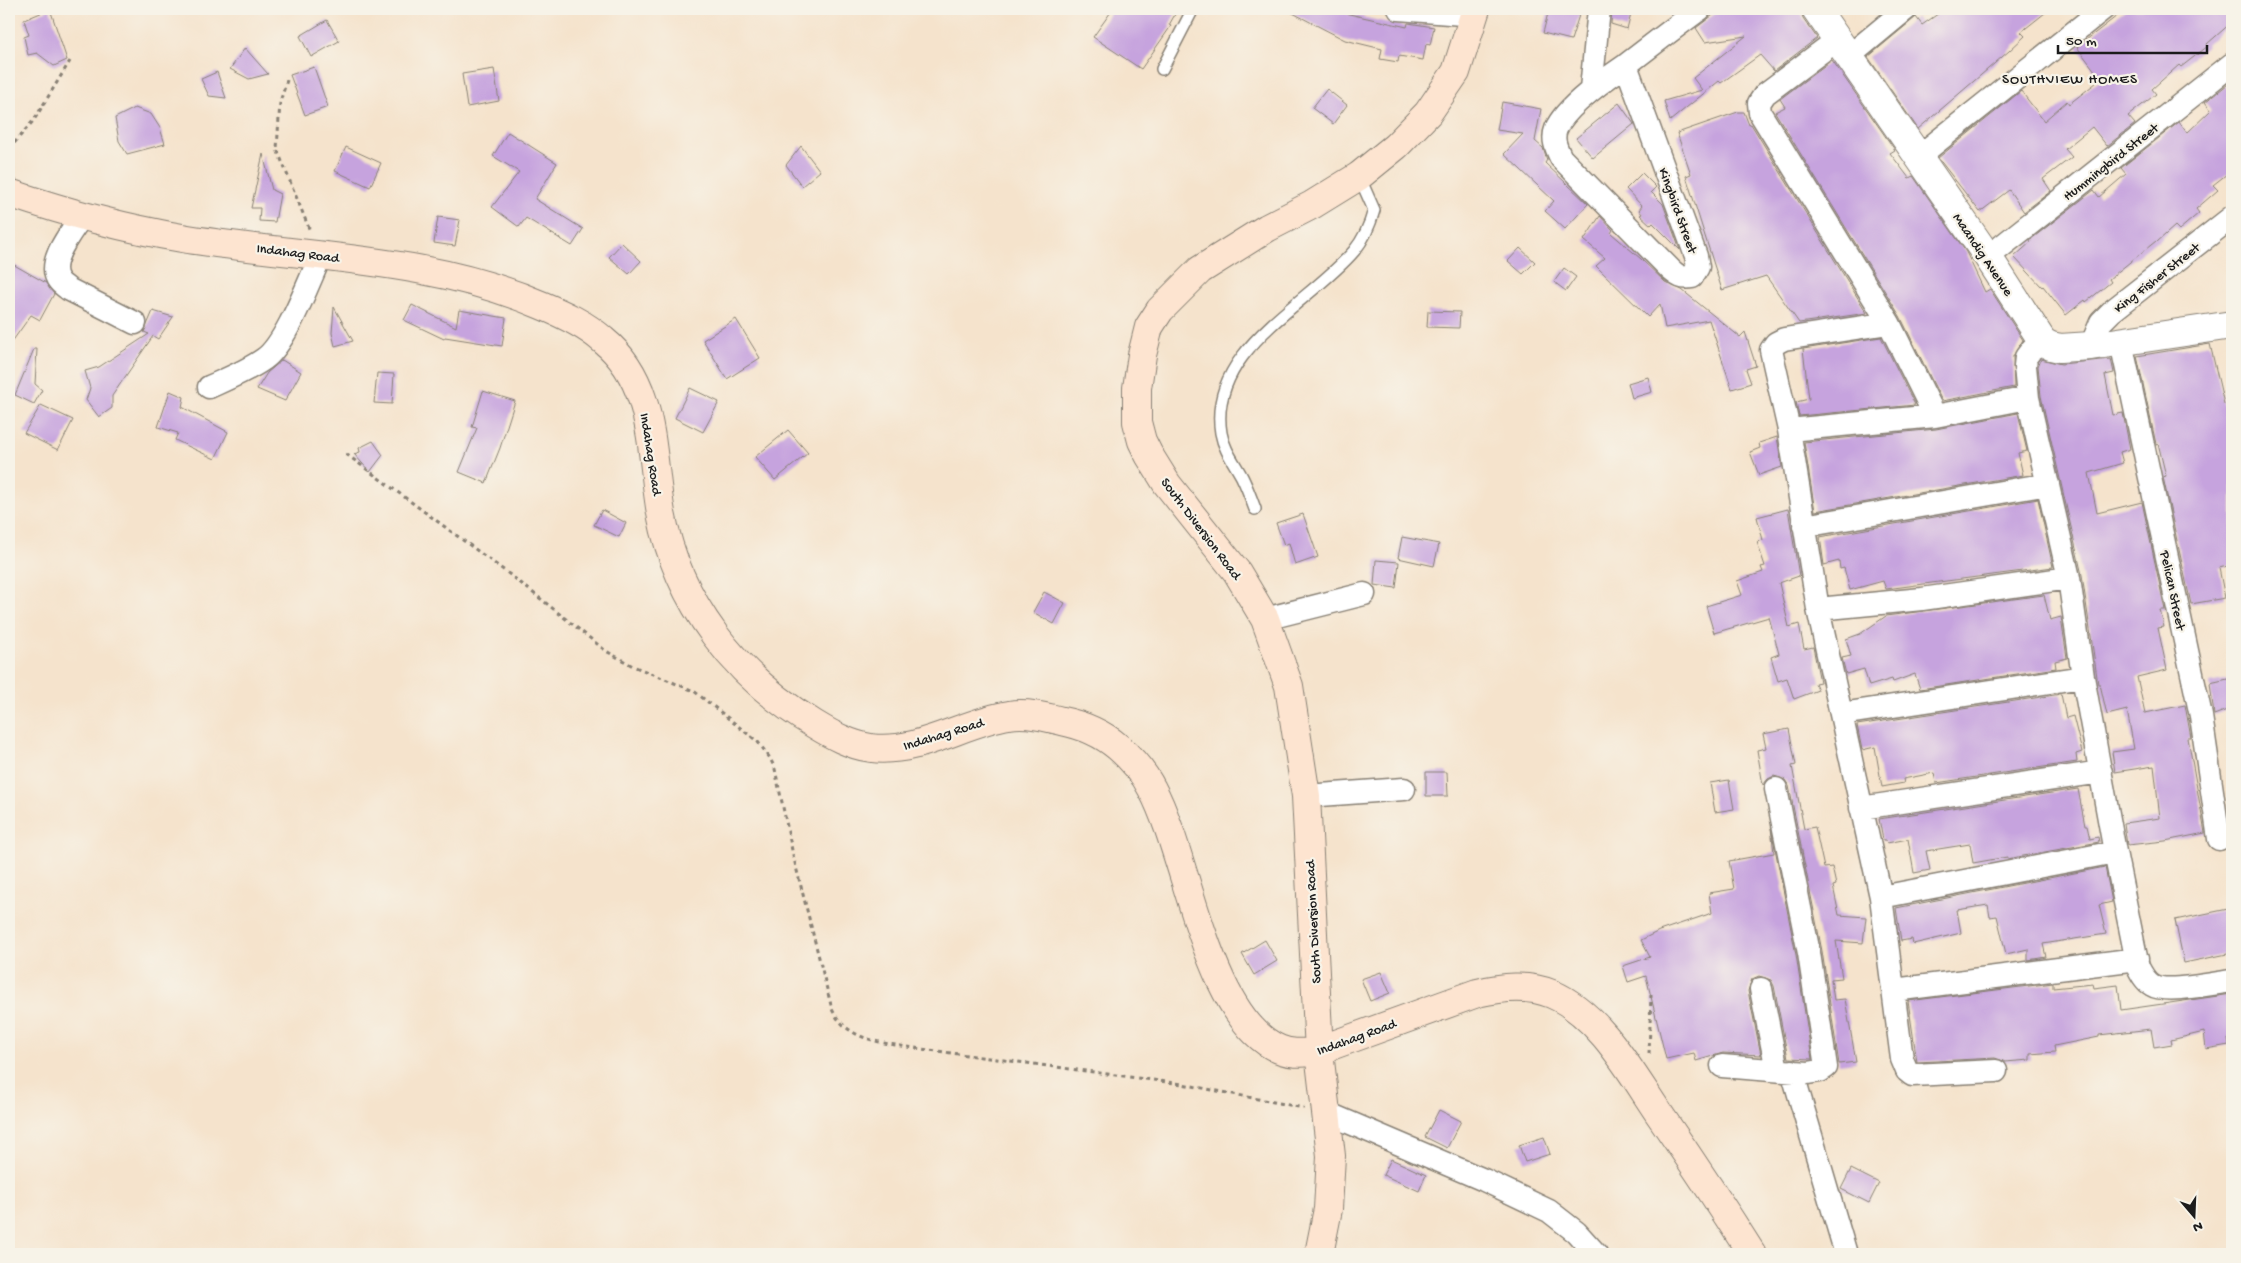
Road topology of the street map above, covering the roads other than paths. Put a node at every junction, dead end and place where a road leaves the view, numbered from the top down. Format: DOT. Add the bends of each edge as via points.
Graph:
graph roads {
  1 [pos="1193,9"];
  2 [pos="1399,9"];
  3 [pos="1599,9"];
  4 [pos="1700,9"];
  5 [pos="1816,9"];
  6 [pos="1906,9"];
  7 [pos="2103,9"];
  8 [pos="1476,12"];
  9 [pos="1842,49"];
  10 [pos="2232,64"];
  11 [pos="1626,65"];
  12 [pos="1162,69"];
  13 [pos="1591,89"];
  14 [pos="1918,157"];
  15 [pos="1359,176"];
  16 [pos="9,193"];
  17 [pos="82,216"];
  18 [pos="2232,217"];
  19 [pos="321,255"];
  20 [pos="1988,257"];
  21 [pos="135,323"];
  22 [pos="1889,323"];
  23 [pos="2232,325"];
  24 [pos="2043,342"];
  25 [pos="2120,342"];
  26 [pos="2091,346"];
  27 [pos="209,388"];
  28 [pos="2028,398"];
  29 [pos="1935,416"];
  30 [pos="1789,430"];
  31 [pos="2048,484"];
  32 [pos="1255,509"];
  33 [pos="1804,526"];
  34 [pos="2069,578"];
  35 [pos="1364,594"];
  36 [pos="1818,609"];
  37 [pos="1265,619"];
  38 [pos="2083,677"];
  39 [pos="1841,714"];
  40 [pos="2101,772"];
  41 [pos="1404,789"];
  42 [pos="1776,789"];
  43 [pos="1306,796"];
  44 [pos="1860,808"];
  45 [pos="2218,839"];
  46 [pos="2114,852"];
  47 [pos="1881,897"];
  48 [pos="2137,959"];
  49 [pos="2232,980"];
  50 [pos="1760,989"];
  51 [pos="1894,990"];
  52 [pos="1319,1052"];
  53 [pos="1722,1066"];
  54 [pos="1784,1070"];
  55 [pos="1996,1071"];
  56 [pos="1327,1113"];
  57 [pos="1319,1254"];
  58 [pos="1596,1254"];
  59 [pos="1752,1254"];
  60 [pos="1846,1254"];
  1 -- 12 [label="lane"];
  2 -- 8 [label="street"];
  3 -- 13 [label="street"];
  4 -- 11 [label="street"];
  5 -- 9 [label="street, Maandig Avenue"];
  6 -- 9 [label="street"];
  7 -- 14 [label="street"];
  8 -- 15 [label="main road, South Diversion Road" via="1456,72 1428,113 1396,146"];
  9 -- 14 [label="street, Maandig Avenue"];
  9 -- 22 [label="street" via="1765,94 1759,103 1760,113"];
  10 -- 20 [label="street, Hummingbird Street"];
  11 -- 13 [label="street"];
  11 -- 13 [label="street, Kingbird Street" via="1696,256 1697,272 1692,277 1685,278 1671,270 1561,158 1554,136 1556,128"];
  14 -- 20 [label="street, Maandig Avenue"];
  15 -- 32 [label="lane" via="1374,210 1368,229 1320,284 1242,356 1226,383 1220,407 1221,433"];
  15 -- 37 [label="main road, South Diversion Road" via="1200,270 1160,310 1149,327 1142,355 1137,388 1142,441 1167,484 1223,553"];
  16 -- 17 [label="main road, Indahag Road"];
  17 -- 19 [label="main road, Indahag Road" via="182,238"];
  17 -- 21 [label="street" via="54,264 59,281 68,289"];
  18 -- 26 [label="street, King Fisher Street" via="2112,311 2101,322"];
  19 -- 27 [label="street" via="274,349 266,358"];
  19 -- 52 [label="main road, Indahag Road" via="436,271 504,289 570,317 605,341 629,367 641,392 650,427 661,513 684,585 703,620 740,666 778,700 811,722 848,743 874,748 904,747 1013,714 1068,722 1098,733 1115,744 1137,765 1152,788 1205,942 1233,1003 1257,1034 1270,1044 1297,1054"];
  20 -- 24 [label="street, Maandig Avenue"];
  22 -- 29 [label="street"];
  22 -- 30 [label="street" via="1784,339 1776,343 1771,350"];
  23 -- 25 [label="street"];
  24 -- 26 [label="street" via="2060,348"];
  24 -- 28 [label="street" via="2032,348 2026,357"];
  25 -- 26 [label="street"];
  25 -- 45 [label="street, Pelican Street" via="2201,716"];
  28 -- 29 [label="street"];
  28 -- 31 [label="street"];
  29 -- 30 [label="street"];
  30 -- 33 [label="street"];
  31 -- 33 [label="street"];
  31 -- 34 [label="street"];
  33 -- 36 [label="street"];
  34 -- 36 [label="street" via="1922,599"];
  34 -- 38 [label="street"];
  35 -- 37 [label="street"];
  36 -- 39 [label="street"];
  37 -- 43 [label="main road, South Diversion Road" via="1289,686"];
  38 -- 39 [label="street"];
  38 -- 40 [label="street"];
  39 -- 44 [label="street"];
  40 -- 44 [label="street"];
  40 -- 46 [label="street"];
  41 -- 43 [label="street"];
  42 -- 54 [label="street" via="1809,953 1826,1063 1824,1069 1815,1073"];
  43 -- 52 [label="main road, South Diversion Road"];
  44 -- 47 [label="street"];
  46 -- 47 [label="street"];
  46 -- 48 [label="street"];
  47 -- 51 [label="street"];
  48 -- 49 [label="street" via="2142,976 2152,986 2164,989"];
  48 -- 51 [label="street"];
  50 -- 54 [label="street"];
  51 -- 55 [label="street" via="1902,1059 1912,1075"];
  52 -- 56 [label="main road, South Diversion Road"];
  52 -- 59 [label="main road, Indahag Road" via="1477,993 1502,987 1552,994 1590,1020 1612,1045"];
  53 -- 54 [label="street"];
  54 -- 60 [label="street"];
  56 -- 57 [label="main road, South Diversion Road" via="1331,1156 1328,1210"];
  56 -- 58 [label="street" via="1549,1211 1576,1232"];
}
